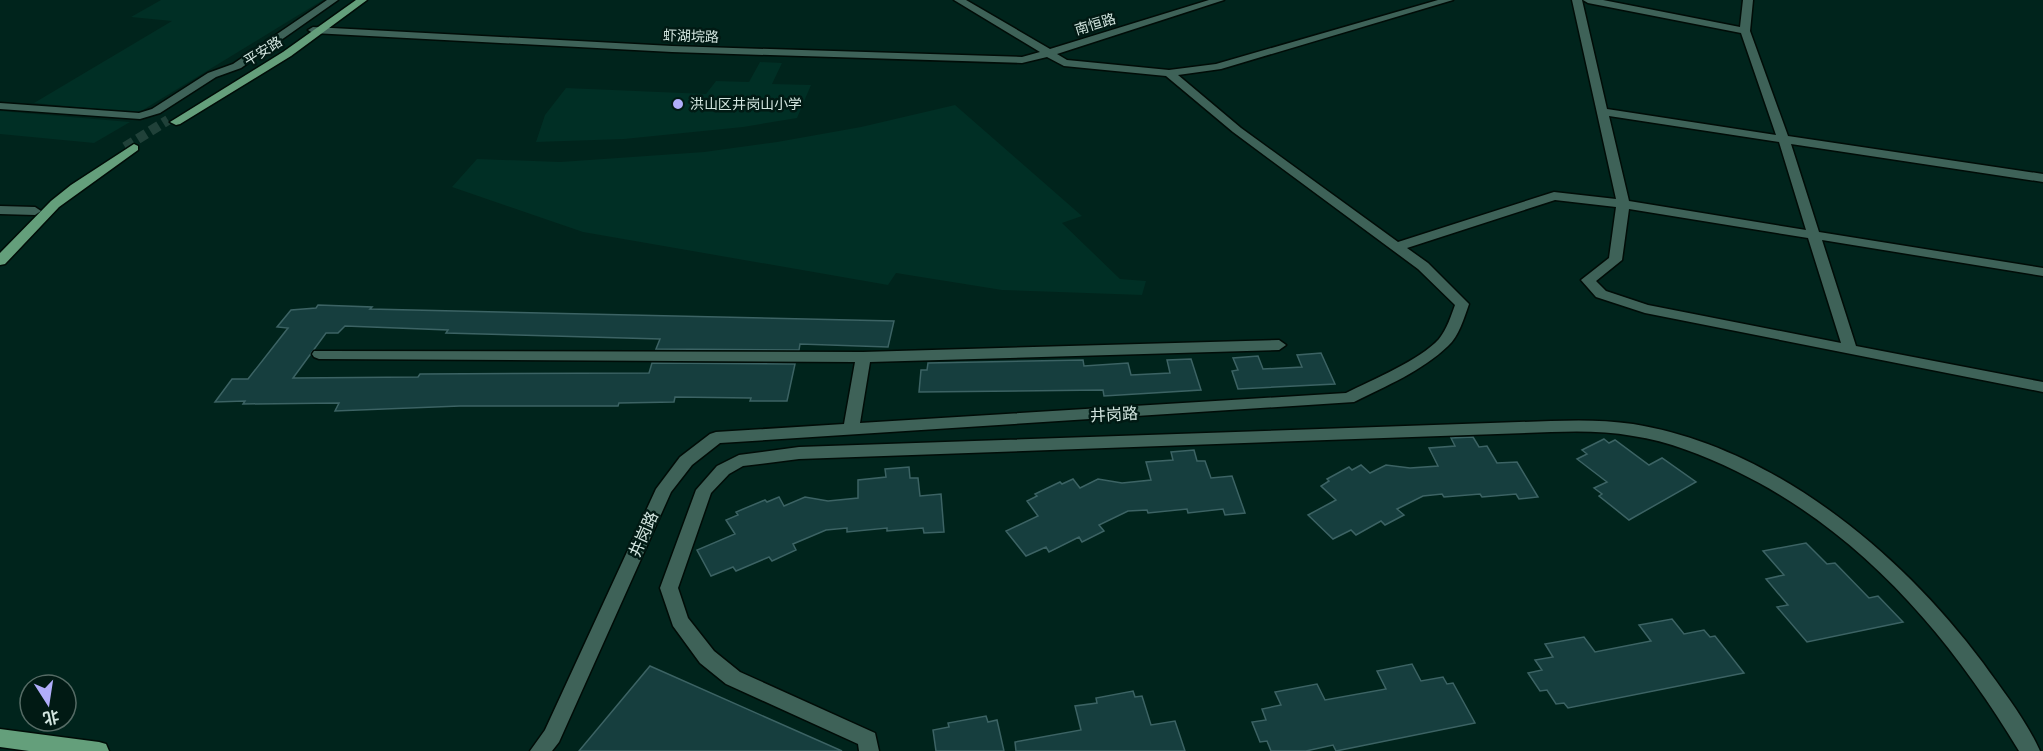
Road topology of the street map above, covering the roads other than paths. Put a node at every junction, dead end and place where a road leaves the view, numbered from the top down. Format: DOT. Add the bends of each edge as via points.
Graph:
graph roads {
  1 [pos="333,0"];
  2 [pos="352,0"];
  3 [pos="362,0"];
  4 [pos="959,0"];
  5 [pos="1219,0"];
  6 [pos="1448,0"];
  7 [pos="1576,0"];
  8 [pos="1588,0"];
  9 [pos="1748,0"];
  10 [pos="317,30"];
  11 [pos="1745,31"];
  12 [pos="1048,53"];
  13 [pos="1168,73"];
  14 [pos="0,106"];
  15 [pos="1602,112"];
  16 [pos="172,121"];
  17 [pos="1784,140"];
  18 [pos="2043,178"];
  19 [pos="1623,204"];
  20 [pos="0,210"];
  21 [pos="35,211"];
  22 [pos="1815,235"];
  23 [pos="1396,247"];
  24 [pos="0,248"];
  25 [pos="0,261"];
  26 [pos="2043,272"];
  27 [pos="1279,345"];
  28 [pos="1850,349"];
  29 [pos="319,354"];
  30 [pos="863,357"];
  31 [pos="2043,387"];
  32 [pos="852,428"];
  33 [pos="0,738"];
  34 [pos="99,751"];
  35 [pos="540,751"];
  36 [pos="869,751"];
  37 [pos="2030,751"];
  1 -- 14 [label="street" via="237,66 212,75 156,111 140,116"];
  2 -- 10 [label="main road, 平安路"];
  3 -- 10 [label="main road, 平安路"];
  4 -- 12 [label="street"];
  5 -- 12 [label="street, 南恒路"];
  6 -- 13 [label="street" via="1217,67"];
  7 -- 15 [label="street"];
  8 -- 11 [label="street"];
  9 -- 11 [label="street"];
  10 -- 12 [label="street, 虾湖垸路" via="672,49 1022,60"];
  10 -- 16 [label="main road, 平安路"];
  11 -- 17 [label="street"];
  12 -- 13 [label="street" via="1064,63"];
  13 -- 23 [label="street, 井岗路" via="1237,130"];
  15 -- 17 [label="street"];
  15 -- 19 [label="street"];
  17 -- 18 [label="street"];
  17 -- 22 [label="street"];
  19 -- 22 [label="street"];
  19 -- 23 [label="street" via="1554,196"];
  19 -- 28 [label="street" via="1615,260 1588,280 1601,294 1645,309"];
  20 -- 21 [label="street"];
  21 -- 24 [label="main road"];
  21 -- 25 [label="main road" via="77,178 129,147 55,204"];
  22 -- 26 [label="street"];
  22 -- 28 [label="street"];
  23 -- 32 [label="street, 井岗路" via="1462,304 1444,342 1407,369 1349,399"];
  27 -- 30 [label="street"];
  28 -- 31 [label="street"];
  29 -- 30 [label="street"];
  30 -- 32 [label="street"];
  32 -- 35 [label="street, 井岗路" via="716,438 686,461 664,489 552,736"];
  33 -- 34 [label="main road"];
  36 -- 37 [label="street" via="868,739 734,678 707,657 680,621 669,588 704,490 723,470 739,462 799,453 1572,425 1651,434 1692,446 1770,479 1843,527 1930,608 2012,719"];
}
